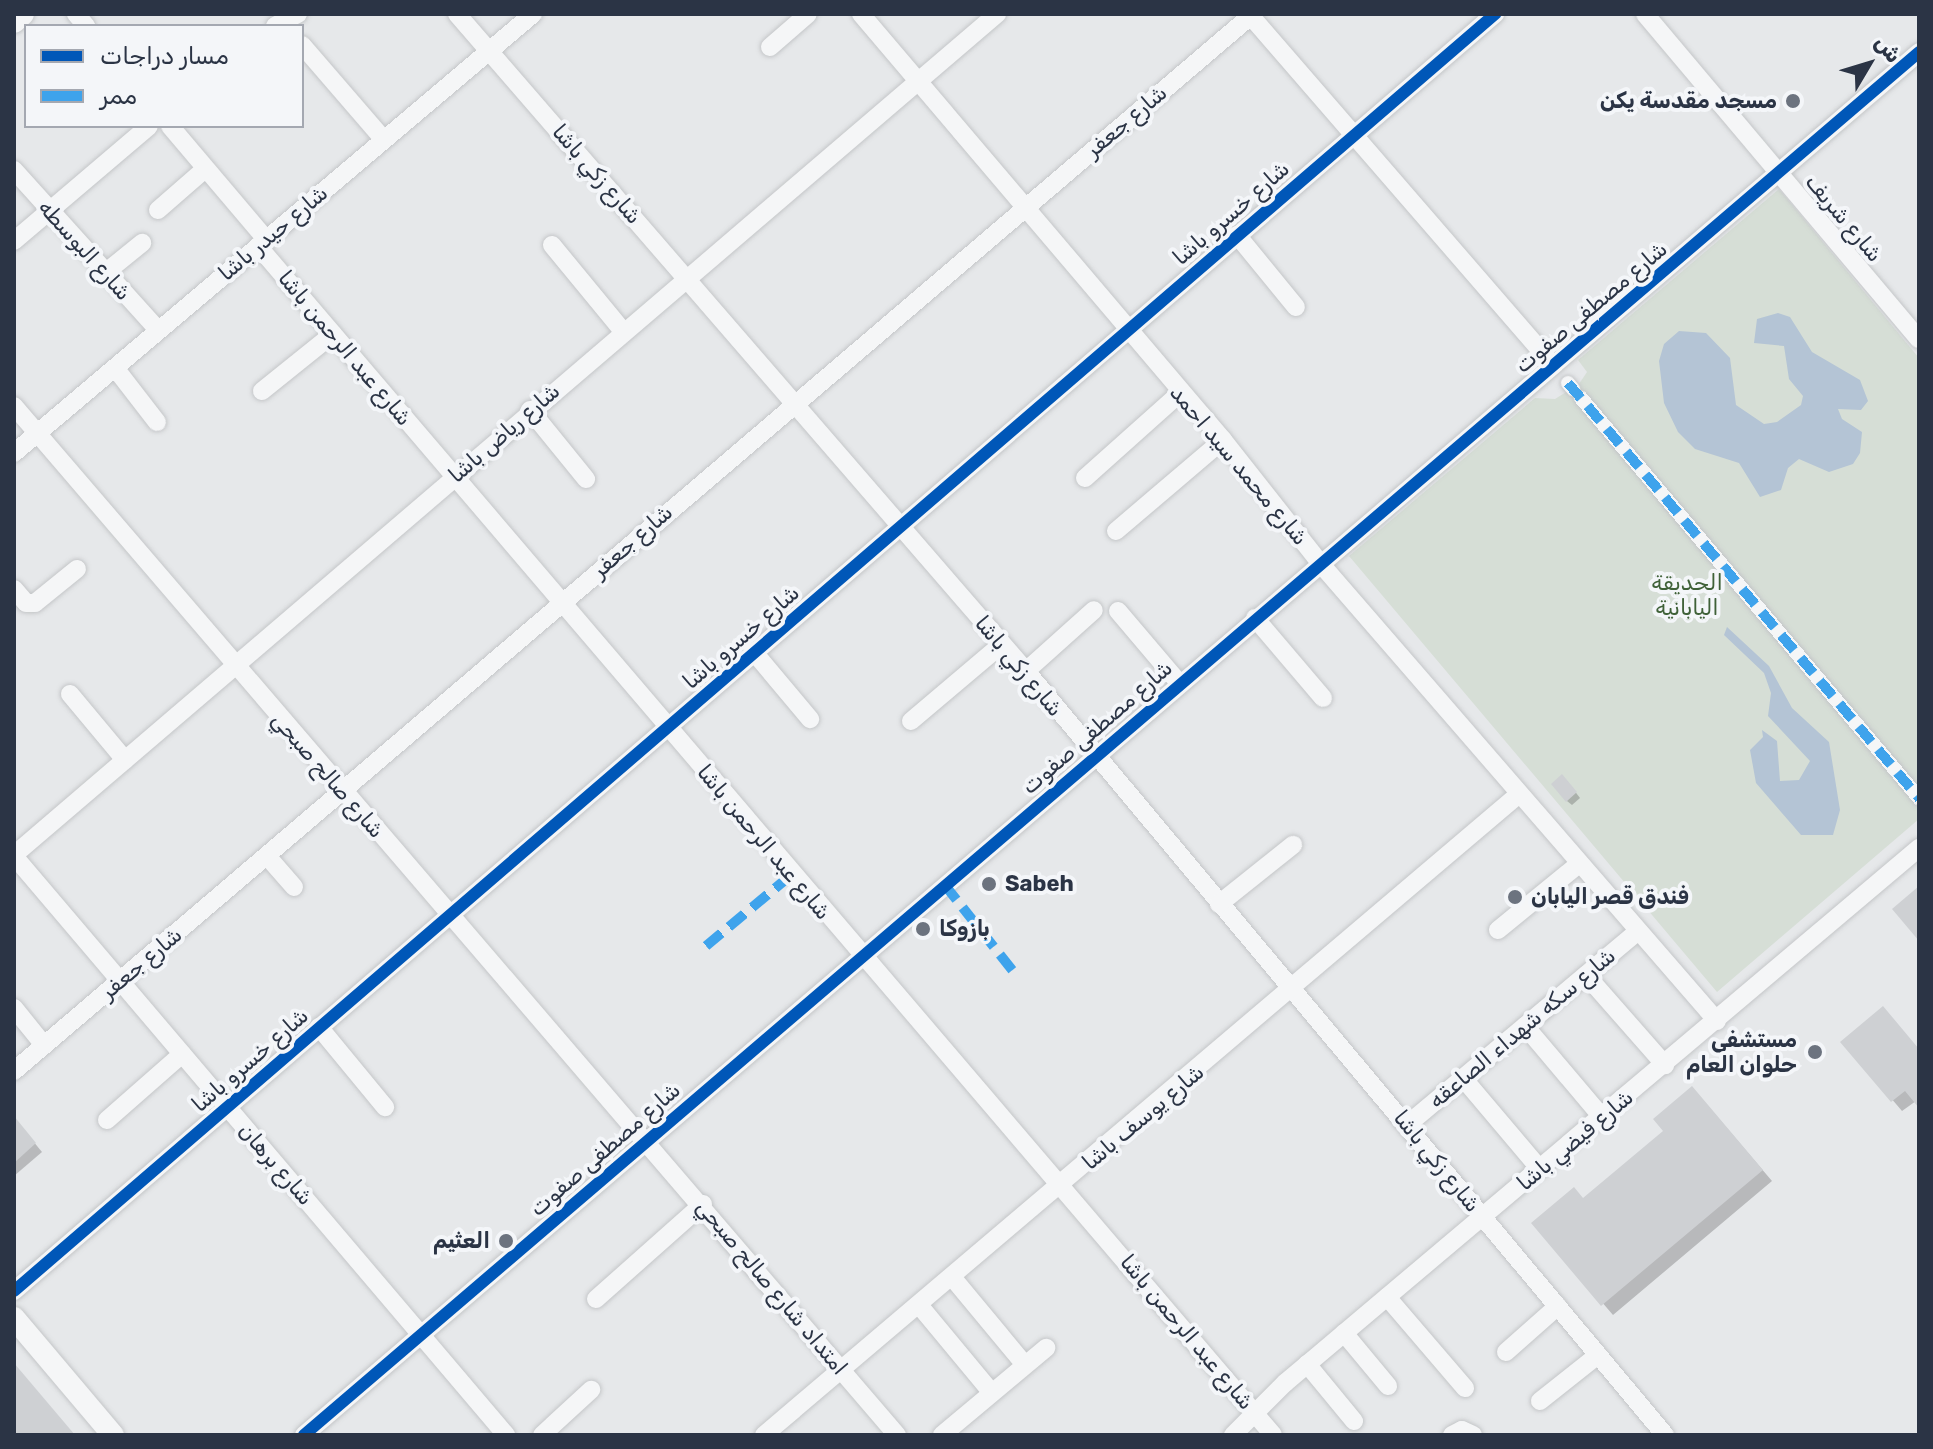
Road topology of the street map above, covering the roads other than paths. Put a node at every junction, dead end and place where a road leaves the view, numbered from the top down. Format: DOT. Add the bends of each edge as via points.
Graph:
graph roads {
  1 [pos="23,14"];
  2 [pos="457,14"];
  3 [pos="533,14"];
  4 [pos="808,14"];
  5 [pos="861,14"];
  6 [pos="997,14"];
  7 [pos="1495,14"];
  8 [pos="1645,14"];
  9 [pos="1251,15"];
  10 [pos="14,22"];
  11 [pos="304,47"];
  12 [pos="770,47"];
  13 [pos="490,51"];
  14 [pos="1919,52"];
  15 [pos="918,81"];
  16 [pos="147,128"];
  17 [pos="172,128"];
  18 [pos="1351,136"];
  19 [pos="383,139"];
  20 [pos="205,169"];
  21 [pos="14,170"];
  22 [pos="1781,173"];
  23 [pos="1023,208"];
  24 [pos="50,210"];
  25 [pos="158,210"];
  26 [pos="1237,235"];
  27 [pos="14,241"];
  28 [pos="262,242"];
  29 [pos="142,243"];
  30 [pos="552,245"];
  31 [pos="105,273"];
  32 [pos="687,277"];
  33 [pos="1296,307"];
  34 [pos="157,329"];
  35 [pos="623,331"];
  36 [pos="1126,331"];
  37 [pos="333,334"];
  38 [pos="1919,339"];
  39 [pos="1552,364"];
  40 [pos="116,369"];
  41 [pos="1574,390"];
  42 [pos="262,391"];
  43 [pos="1180,393"];
  44 [pos="793,403"];
  45 [pos="14,406"];
  46 [pos="530,410"];
  47 [pos="157,422"];
  48 [pos="38,434"];
  49 [pos="1223,440"];
  50 [pos="14,453"];
  51 [pos="454,476"];
  52 [pos="1085,478"];
  53 [pos="586,479"];
  54 [pos="899,529"];
  55 [pos="1116,531"];
  56 [pos="1320,563"];
  57 [pos="77,569"];
  58 [pos="14,589"];
  59 [pos="561,603"];
  60 [pos="1094,610"];
  61 [pos="1118,611"];
  62 [pos="1255,618"];
  63 [pos="1002,644"];
  64 [pos="753,651"];
  65 [pos="234,665"];
  66 [pos="1026,671"];
  67 [pos="1179,683"];
  68 [pos="70,694"];
  69 [pos="1323,698"];
  70 [pos="810,719"];
  71 [pos="911,721"];
  72 [pos="666,728"];
  73 [pos="1095,757"];
  74 [pos="125,760"];
  75 [pos="343,792"];
  76 [pos="1519,794"];
  77 [pos="1919,798"];
  78 [pos="1293,845"];
  79 [pos="1919,848"];
  80 [pos="14,856"];
  81 [pos="267,856"];
  82 [pos="1579,864"];
  83 [pos="294,887"];
  84 [pos="1219,904"];
  85 [pos="450,914"];
  86 [pos="1498,930"];
  87 [pos="1638,931"];
  88 [pos="860,956"];
  89 [pos="1586,975"];
  90 [pos="118,982"];
  91 [pos="1292,990"];
  92 [pos="14,1008"];
  93 [pos="1717,1021"];
  94 [pos="1525,1026"];
  95 [pos="319,1027"];
  96 [pos="44,1045"];
  97 [pos="182,1054"];
  98 [pos="1665,1065"];
  99 [pos="14,1071"];
  100 [pos="1463,1078"];
  101 [pos="226,1107"];
  102 [pos="385,1107"];
  103 [pos="1602,1117"];
  104 [pos="107,1120"];
  105 [pos="1407,1125"];
  106 [pos="647,1140"];
  107 [pos="1540,1169"];
  108 [pos="1058,1189"];
  109 [pos="703,1204"];
  110 [pos="1483,1217"];
  111 [pos="952,1277"];
  112 [pos="14,1291"];
  113 [pos="1387,1297"];
  114 [pos="596,1299"];
  115 [pos="919,1305"];
  116 [pos="1558,1306"];
  117 [pos="14,1318"];
  118 [pos="423,1332"];
  119 [pos="1344,1333"];
  120 [pos="1046,1348"];
  121 [pos="1506,1352"];
  122 [pos="1598,1355"];
  123 [pos="1307,1364"];
  124 [pos="1025,1365"];
  125 [pos="842,1369"];
  126 [pos="1388,1386"];
  127 [pos="1465,1388"];
  128 [pos="591,1390"];
  129 [pos="992,1393"];
  130 [pos="1540,1401"];
  131 [pos="1254,1413"];
  132 [pos="1354,1421"];
  133 [pos="113,1435"];
  134 [pos="304,1435"];
  135 [pos="506,1435"];
  136 [pos="542,1435"];
  137 [pos="764,1435"];
  138 [pos="897,1435"];
  139 [pos="942,1435"];
  140 [pos="1233,1435"];
  141 [pos="1273,1435"];
  142 [pos="1452,1435"];
  143 [pos="1473,1435"];
  144 [pos="1665,1435"];
  1 -- 10 [label="street"];
  2 -- 13 [label="street, شارع زكي باشا"];
  3 -- 13 [label="street, شارع حيدر باشا"];
  4 -- 12 [label="street"];
  5 -- 15 [label="street, شارع محمد سيد احمد"];
  6 -- 15 [label="street, شارع رياض باشا"];
  7 -- 18 [label="street, شارع خسرو باشا"];
  8 -- 22 [label="street, شارع شريف"];
  9 -- 18 [label="street"];
  9 -- 23 [label="street, شارع جعفر"];
  11 -- 19 [label="street"];
  13 -- 19 [label="street, شارع حيدر باشا"];
  13 -- 32 [label="street, شارع زكي باشا"];
  14 -- 22 [label="street, شارع مصطفى صفوت"];
  15 -- 23 [label="street, شارع محمد سيد احمد"];
  15 -- 32 [label="street, شارع رياض باشا"];
  16 -- 24 [label="street"];
  17 -- 20 [label="street, شارع عبد الرحمن باشا"];
  18 -- 26 [label="street, شارع خسرو باشا"];
  18 -- 39 [label="street"];
  19 -- 28 [label="street, شارع حيدر باشا"];
  20 -- 25 [label="street"];
  20 -- 28 [label="street, شارع عبد الرحمن باشا"];
  21 -- 24 [label="street, شارع البوسطه"];
  22 -- 38 [label="street, شارع شريف"];
  22 -- 39 [label="street, شارع مصطفى صفوت"];
  23 -- 36 [label="street, شارع محمد سيد احمد"];
  23 -- 44 [label="street, شارع جعفر"];
  24 -- 27 [label="street"];
  24 -- 31 [label="street, شارع البوسطه"];
  26 -- 33 [label="street"];
  26 -- 36 [label="street, شارع خسرو باشا"];
  28 -- 34 [label="street, شارع حيدر باشا"];
  28 -- 37 [label="street, شارع عبد الرحمن باشا"];
  29 -- 31 [label="street"];
  30 -- 35 [label="street"];
  31 -- 34 [label="street, شارع البوسطه"];
  32 -- 35 [label="street, شارع رياض باشا"];
  32 -- 44 [label="street, شارع زكي باشا"];
  34 -- 40 [label="street, شارع حيدر باشا"];
  35 -- 46 [label="street, شارع رياض باشا"];
  36 -- 43 [label="street, شارع محمد سيد احمد"];
  36 -- 54 [label="street, شارع خسرو باشا"];
  37 -- 42 [label="street"];
  37 -- 51 [label="street, شارع عبد الرحمن باشا"];
  39 -- 56 [label="street, شارع مصطفى صفوت"];
  40 -- 47 [label="street"];
  40 -- 48 [label="street, شارع حيدر باشا"];
  41 -- 77 [label="street"];
  43 -- 49 [label="street, شارع محمد سيد احمد"];
  43 -- 52 [label="street"];
  44 -- 54 [label="street, شارع زكي باشا"];
  44 -- 59 [label="street, شارع جعفر"];
  45 -- 48 [label="street, شارع صالح صبحي"];
  46 -- 51 [label="street, شارع رياض باشا"];
  46 -- 53 [label="street"];
  48 -- 50 [label="street, شارع حيدر باشا"];
  48 -- 65 [label="street, شارع صالح صبحي"];
  49 -- 55 [label="street"];
  49 -- 56 [label="street, شارع محمد سيد احمد"];
  51 -- 59 [label="street, شارع عبد الرحمن باشا"];
  51 -- 65 [label="street, شارع رياض باشا"];
  54 -- 63 [label="street, شارع زكي باشا"];
  54 -- 64 [label="street, شارع خسرو باشا"];
  56 -- 62 [label="street, شارع مصطفى صفوت"];
  56 -- 76 [label="street, شارع محمد سيد احمد"];
  57 -- 58 [label="street" via="35,603 26,603"];
  59 -- 72 [label="street, شارع عبد الرحمن باشا"];
  59 -- 75 [label="street, شارع جعفر"];
  60 -- 66 [label="street"];
  61 -- 67 [label="street"];
  62 -- 67 [label="street, شارع مصطفى صفوت"];
  62 -- 69 [label="street"];
  63 -- 66 [label="street, شارع زكي باشا"];
  63 -- 71 [label="street"];
  64 -- 70 [label="street"];
  64 -- 72 [label="street, شارع خسرو باشا"];
  65 -- 74 [label="street, شارع رياض باشا"];
  65 -- 75 [label="street, شارع صالح صبحي"];
  66 -- 73 [label="street, شارع زكي باشا"];
  67 -- 73 [label="street, شارع مصطفى صفوت"];
  68 -- 74 [label="street"];
  72 -- 85 [label="street, شارع خسرو باشا"];
  72 -- 88 [label="street, شارع عبد الرحمن باشا"];
  73 -- 84 [label="street, شارع زكي باشا"];
  73 -- 88 [label="street, شارع مصطفى صفوت"];
  74 -- 80 [label="street, شارع رياض باشا"];
  75 -- 81 [label="street, شارع جعفر"];
  75 -- 85 [label="street, شارع صالح صبحي"];
  76 -- 82 [label="street, شارع محمد سيد احمد"];
  76 -- 91 [label="street, شارع يوسف باشا"];
  78 -- 84 [label="street"];
  79 -- 93 [label="street, شارع فيضي باشا"];
  80 -- 90 [label="street, شارع برهان"];
  81 -- 83 [label="street"];
  81 -- 90 [label="street, شارع جعفر"];
  82 -- 86 [label="street"];
  82 -- 87 [label="street, شارع محمد سيد احمد"];
  84 -- 91 [label="street, شارع زكي باشا"];
  85 -- 95 [label="street, شارع خسرو باشا"];
  85 -- 106 [label="street, شارع صالح صبحي"];
  87 -- 89 [label="street, شارع سكه شهداء الصاعقه"];
  87 -- 93 [label="street, شارع محمد سيد احمد"];
  88 -- 106 [label="street, شارع مصطفى صفوت"];
  88 -- 108 [label="street, شارع عبد الرحمن باشا"];
  89 -- 94 [label="street, شارع سكه شهداء الصاعقه"];
  89 -- 98 [label="street"];
  90 -- 96 [label="street, شارع جعفر"];
  90 -- 97 [label="street, شارع برهان"];
  91 -- 105 [label="street, شارع زكي باشا"];
  91 -- 108 [label="street, شارع يوسف باشا"];
  92 -- 96 [label="street"];
  93 -- 98 [label="street, شارع فيضي باشا"];
  94 -- 100 [label="street, شارع سكه شهداء الصاعقه"];
  94 -- 103 [label="street"];
  95 -- 101 [label="street, شارع خسرو باشا"];
  95 -- 102 [label="street"];
  96 -- 99 [label="street, شارع جعفر"];
  97 -- 101 [label="street, شارع برهان"];
  97 -- 104 [label="street"];
  98 -- 103 [label="street, شارع فيضي باشا"];
  100 -- 105 [label="street, شارع سكه شهداء الصاعقه"];
  100 -- 107 [label="street"];
  101 -- 112 [label="street, شارع خسرو باشا"];
  101 -- 118 [label="street, شارع برهان"];
  103 -- 107 [label="street, شارع فيضي باشا"];
  105 -- 110 [label="street, شارع زكي باشا"];
  106 -- 109 [label="street, امتداد شارع صالح صبحي"];
  106 -- 118 [label="street, شارع مصطفى صفوت"];
  107 -- 110 [label="street, شارع فيضي باشا"];
  108 -- 111 [label="street, شارع يوسف باشا"];
  108 -- 131 [label="street, شارع عبد الرحمن باشا" via="1102,1230"];
  109 -- 114 [label="street"];
  109 -- 125 [label="street, امتداد شارع صالح صبحي"];
  110 -- 113 [label="street, شارع فيضي باشا"];
  110 -- 116 [label="street, شارع زكي باشا"];
  111 -- 115 [label="street, شارع يوسف باشا"];
  111 -- 124 [label="street"];
  113 -- 119 [label="street, شارع فيضي باشا"];
  113 -- 127 [label="street"];
  115 -- 125 [label="street, شارع يوسف باشا"];
  115 -- 129 [label="street"];
  116 -- 121 [label="street"];
  116 -- 122 [label="street, شارع زكي باشا"];
  117 -- 133 [label="street"];
  118 -- 134 [label="street, شارع مصطفى صفوت"];
  118 -- 135 [label="street, شارع برهان"];
  119 -- 123 [label="street, شارع فيضي باشا"];
  119 -- 126 [label="street"];
  120 -- 124 [label="street"];
  122 -- 130 [label="street"];
  122 -- 144 [label="street, شارع زكي باشا"];
  123 -- 131 [label="street, شارع فيضي باشا"];
  123 -- 132 [label="street"];
  124 -- 129 [label="street"];
  125 -- 137 [label="street, شارع يوسف باشا"];
  125 -- 138 [label="street, امتداد شارع صالح صبحي"];
  128 -- 136 [label="street"];
  129 -- 139 [label="street"];
  131 -- 140 [label="street, شارع فيضي باشا"];
  131 -- 141 [label="street, شارع عبد الرحمن باشا"];
  142 -- 143 [label="street" via="1462,1430"];
}
